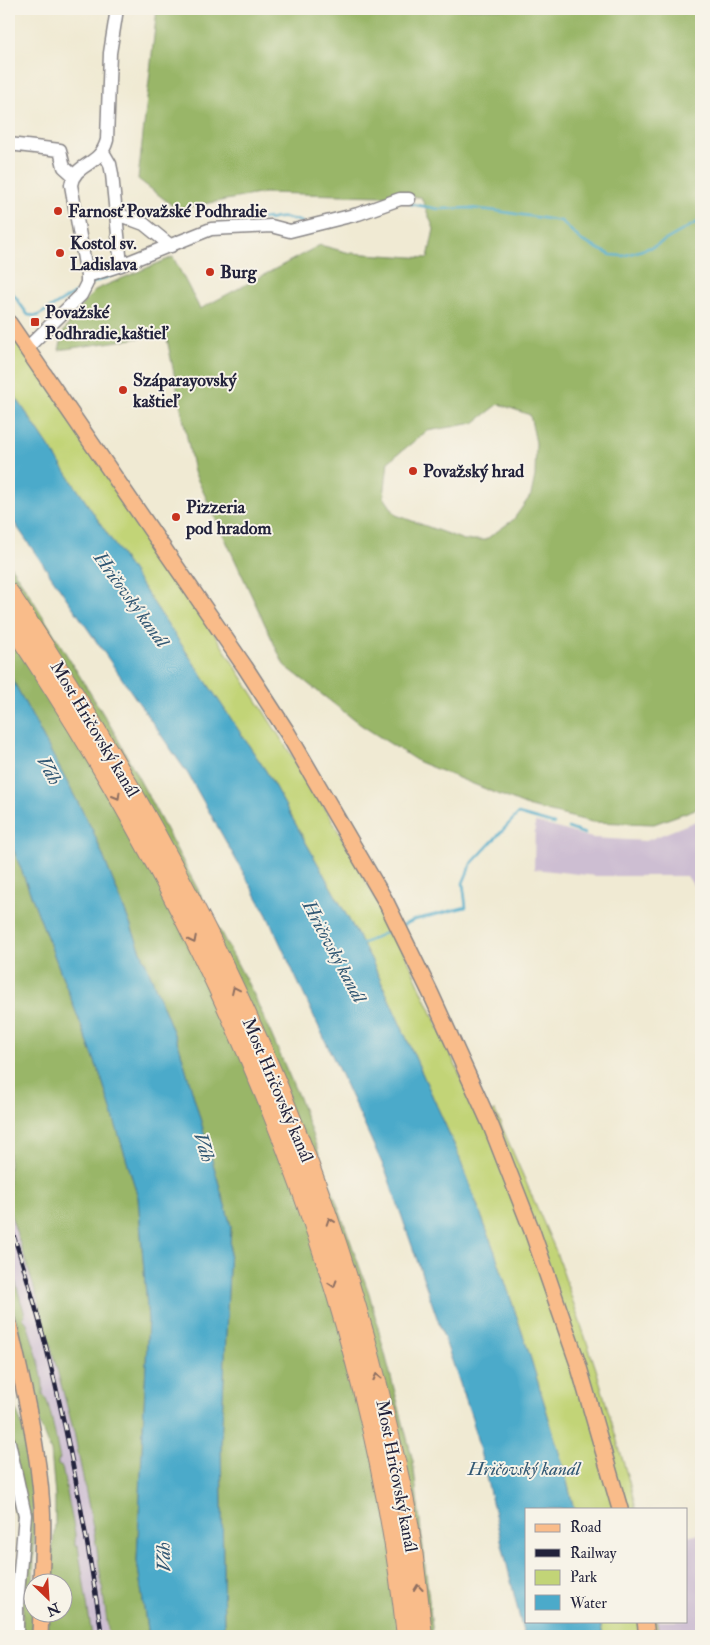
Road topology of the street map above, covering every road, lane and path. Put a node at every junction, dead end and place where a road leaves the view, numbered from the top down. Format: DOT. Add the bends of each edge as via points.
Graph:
graph roads {
  1 [pos="117,9"];
  2 [pos="9,144"];
  3 [pos="103,152"];
  4 [pos="74,176"];
  5 [pos="409,199"];
  6 [pos="117,214"];
  7 [pos="169,243"];
  8 [pos="121,265"];
  9 [pos="87,276"];
  10 [pos="9,322"];
  11 [pos="27,348"];
  12 [pos="9,592"];
  13 [pos="9,621"];
  14 [pos="9,1324"];
  15 [pos="9,1447"];
  16 [pos="620,1508"];
  17 [pos="41,1572"];
  18 [pos="13,1605"];
  19 [pos="40,1622"];
  20 [pos="644,1622"];
  21 [pos="17,1636"];
  22 [pos="40,1636"];
  23 [pos="406,1636"];
  24 [pos="422,1636"];
  25 [pos="647,1636"];
  1 -- 3 [label="street" via="110,53 108,132"];
  2 -- 4 [label="street" via="60,150 64,167"];
  3 -- 4 [label="street"];
  3 -- 6 [label="street" via="110,164"];
  4 -- 9 [label="street" via="72,193"];
  5 -- 7 [label="street" via="290,230 271,226 211,228"];
  6 -- 7 [label="street" via="144,224"];
  6 -- 8 [label="street"];
  7 -- 8 [label="street"];
  8 -- 9 [label="street"];
  9 -- 11 [label="street" via="80,295"];
  10 -- 11 [label="main road"];
  11 -- 16 [label="main road" via="288,732 390,911 491,1126 532,1231 578,1364"];
  24 -- 12 [label="highway, Most Hričovský kanál, one-way" via="408,1521 382,1399 350,1282 301,1142 266,1056 175,868 105,742"];
  13 -- 23 [label="highway, Most Hričovský kanál, one-way" via="92,752 166,885 227,1010 273,1115 317,1234 352,1348 391,1520"];
  14 -- 17 [label="main road" via="39,1473"];
  15 -- 18 [label="street" via="25,1515"];
  18 -- 21 [label="street"];
  19 -- 22 [label="main road"];
  20 -- 25 [label="main road"];
}
